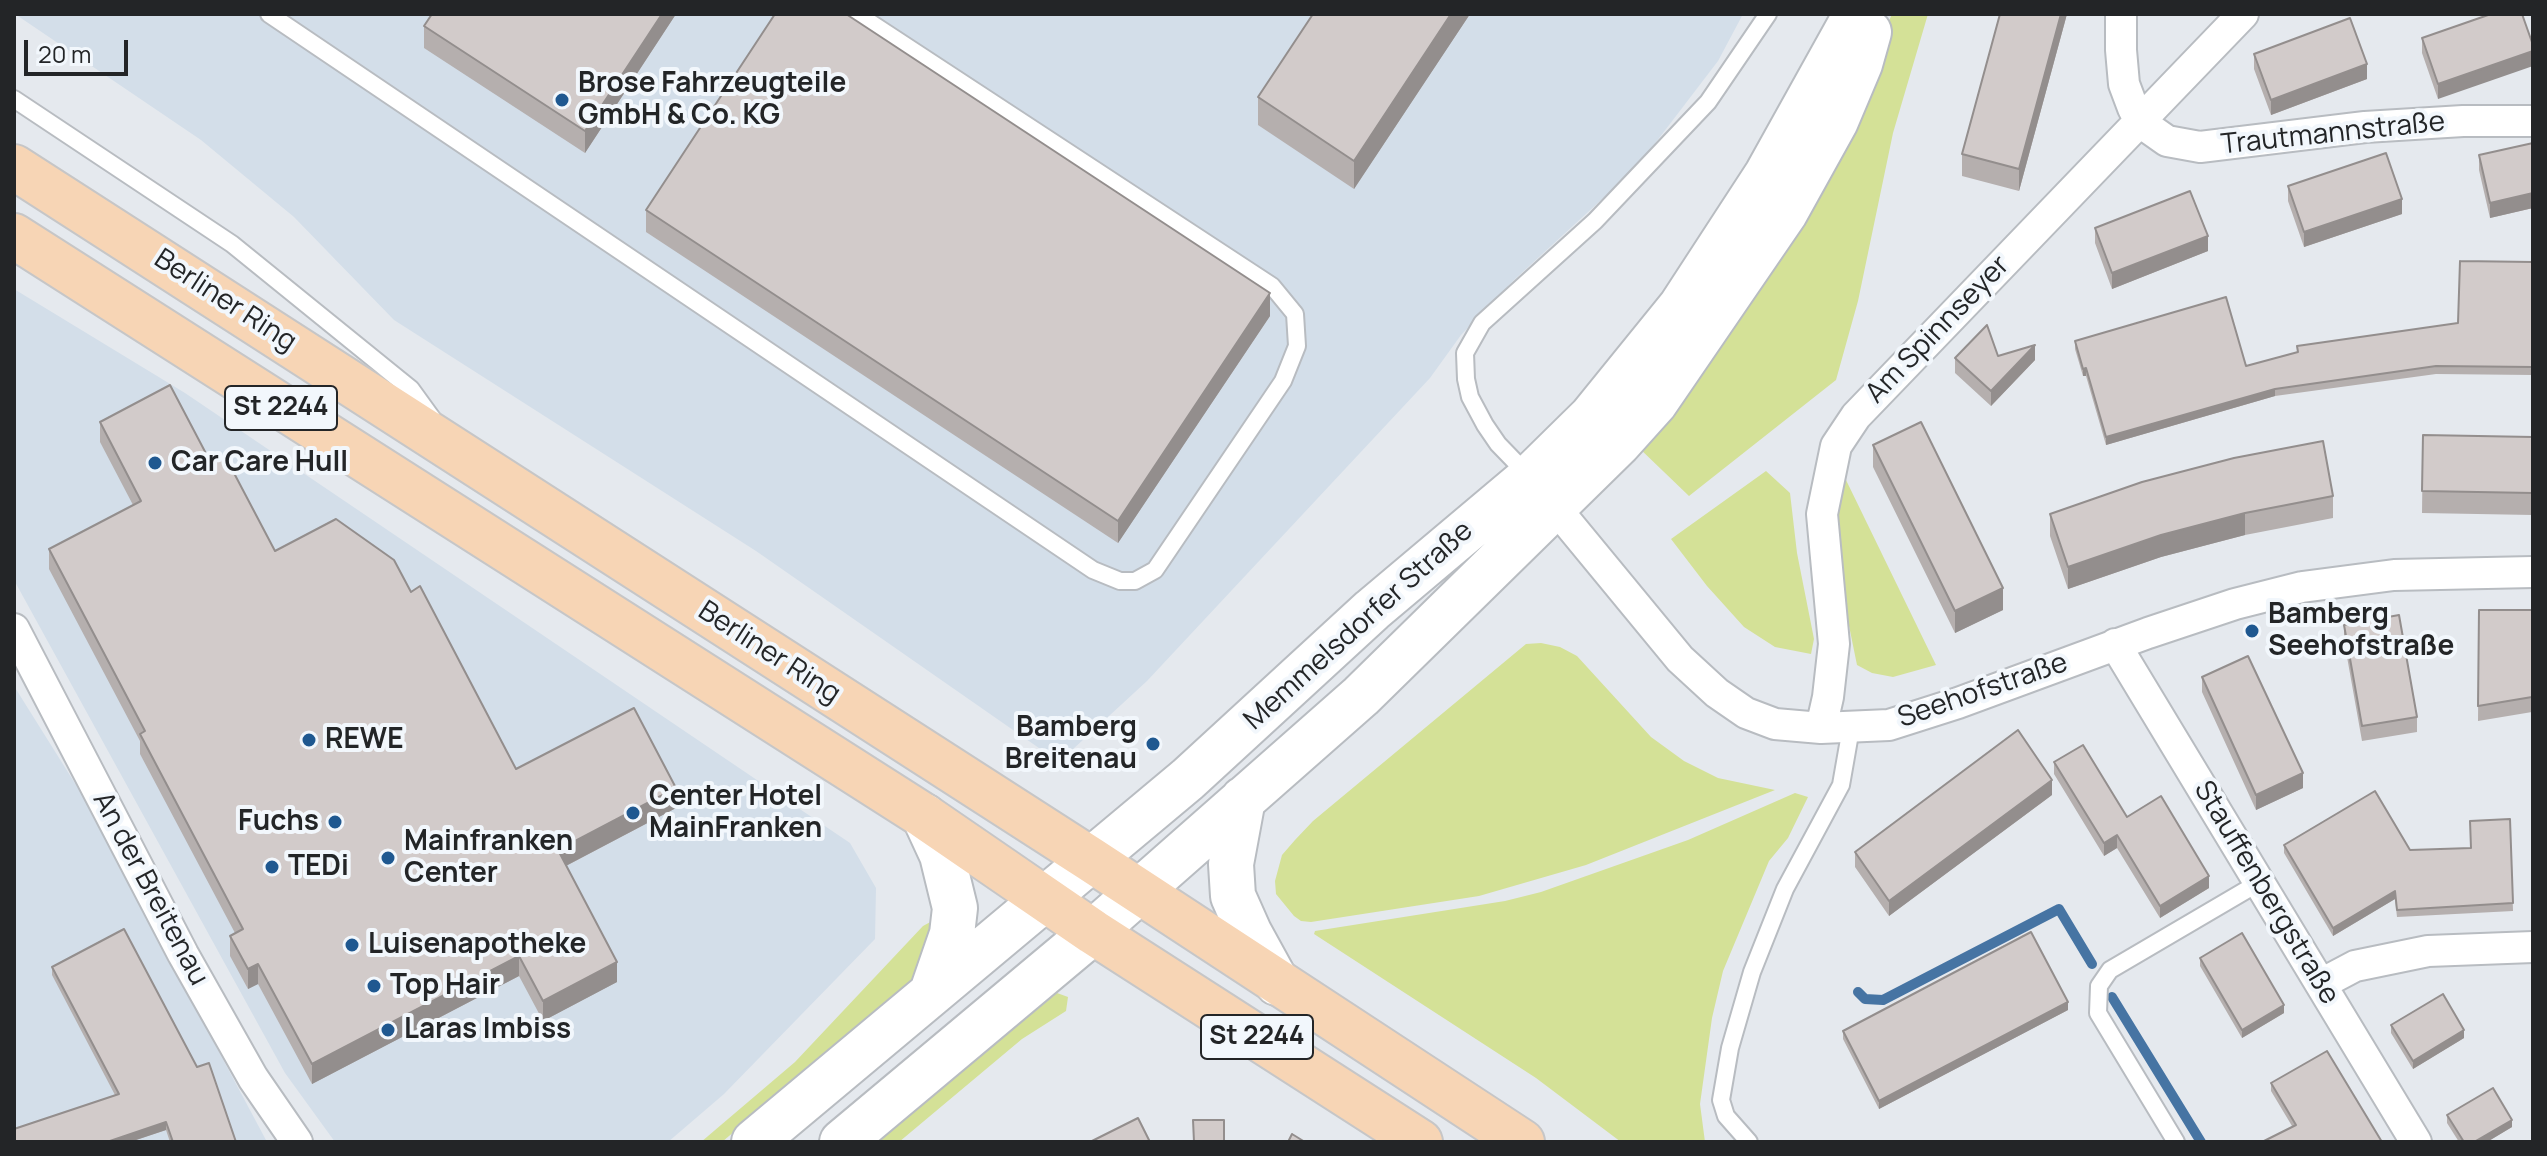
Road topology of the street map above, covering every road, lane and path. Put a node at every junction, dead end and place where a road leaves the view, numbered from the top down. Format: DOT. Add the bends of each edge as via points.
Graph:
graph roads {
  1 [pos="269,14"];
  2 [pos="857,14"];
  3 [pos="1768,14"];
  4 [pos="1856,14"];
  5 [pos="1872,14"];
  6 [pos="2121,14"];
  7 [pos="2243,14"];
  8 [pos="14,99"];
  9 [pos="2533,121"];
  10 [pos="2140,122"];
  11 [pos="14,167"];
  12 [pos="14,236"];
  13 [pos="454,448"];
  14 [pos="1542,492"];
  15 [pos="2533,572"];
  16 [pos="14,629"];
  17 [pos="2115,644"];
  18 [pos="1821,728"];
  19 [pos="1851,728"];
  20 [pos="1243,799"];
  21 [pos="924,816"];
  22 [pos="1090,859"];
  23 [pos="2260,882"];
  24 [pos="1139,892"];
  25 [pos="1045,897"];
  26 [pos="1093,932"];
  27 [pos="2533,947"];
  28 [pos="1277,983"];
  29 [pos="2321,984"];
  30 [pos="932,993"];
  31 [pos="297,1142"];
  32 [pos="754,1142"];
  33 [pos="842,1142"];
  34 [pos="1420,1142"];
  35 [pos="1522,1142"];
  36 [pos="1749,1142"];
  37 [pos="2176,1142"];
  38 [pos="2416,1142"];
  1 -- 2 [label="lane" via="1093,570 1135,581 1155,570 1283,381 1297,346 1295,314 1272,286"];
  3 -- 14 [label="lane" via="1708,102 1595,221 1482,323 1465,353 1470,397 1485,425"];
  4 -- 14 [label="main road, Memmelsdorfer Straße" via="1767,174 1681,306"];
  5 -- 14 [label="main road, Memmelsdorfer Straße" via="1860,64 1836,121 1785,213 1655,403"];
  6 -- 10 [label="street" via="2124,84"];
  7 -- 10 [label="street, Am Spinnseyer"];
  8 -- 13 [label="lane" via="232,244 411,389"];
  9 -- 10 [label="street, Trautmannstraße" via="2365,127 2200,147 2167,141"];
  10 -- 18 [label="street, Am Spinnseyer" via="1856,416 1836,446 1822,514 1834,644"];
  11 -- 13 [label="main road, Berliner Ring / St 2244"];
  12 -- 21 [label="main road, Berliner Ring / St 2244"];
  13 -- 22 [label="main road, Berliner Ring / St 2244"];
  14 -- 18 [label="street, Seehofstraße" via="1680,659 1717,693 1775,724"];
  14 -- 20 [label="main road, Memmelsdorfer Straße" via="1361,696"];
  14 -- 22 [label="main road, Memmelsdorfer Straße" via="1372,610 1188,779"];
  15 -- 17 [label="street, Seehofstraße" via="2394,575 2302,587"];
  16 -- 31 [label="street, An der Breitenau" via="183,954 253,1078"];
  17 -- 19 [label="street, Seehofstraße" via="1928,713 1889,725"];
  17 -- 23 [label="street, Stauffenbergstraße"];
  18 -- 19 [label="street, Seehofstraße"];
  19 -- 36 [label="lane" via="1841,785 1785,889 1752,972 1730,1048 1721,1100 1726,1116"];
  20 -- 24 [label="main road, Memmelsdorfer Straße"];
  20 -- 28 [label="main road" via="1231,864 1233,896"];
  21 -- 25 [label="main road, Berliner Ring / St 2244"];
  21 -- 30 [label="main road" via="942,855 955,908"];
  22 -- 24 [label="main road, Berliner Ring / St 2244"];
  22 -- 25 [label="main road, Memmelsdorfer Straße"];
  23 -- 29 [label="street, Stauffenbergstraße"];
  23 -- 37 [label="lane" via="2110,970 2099,986 2098,1013"];
  24 -- 26 [label="main road, Memmelsdorfer Straße"];
  24 -- 28 [label="main road, Berliner Ring / St 2244"];
  25 -- 26 [label="main road, Berliner Ring / St 2244"];
  25 -- 30 [label="main road, Memmelsdorfer Straße"];
  26 -- 33 [label="main road, Memmelsdorfer Straße"];
  26 -- 34 [label="main road, Berliner Ring / St 2244"];
  27 -- 29 [label="street" via="2428,951 2355,966"];
  28 -- 35 [label="main road, Berliner Ring / St 2244"];
  29 -- 38 [label="street, Stauffenbergstraße"];
  30 -- 32 [label="main road, Memmelsdorfer Straße"];
}
